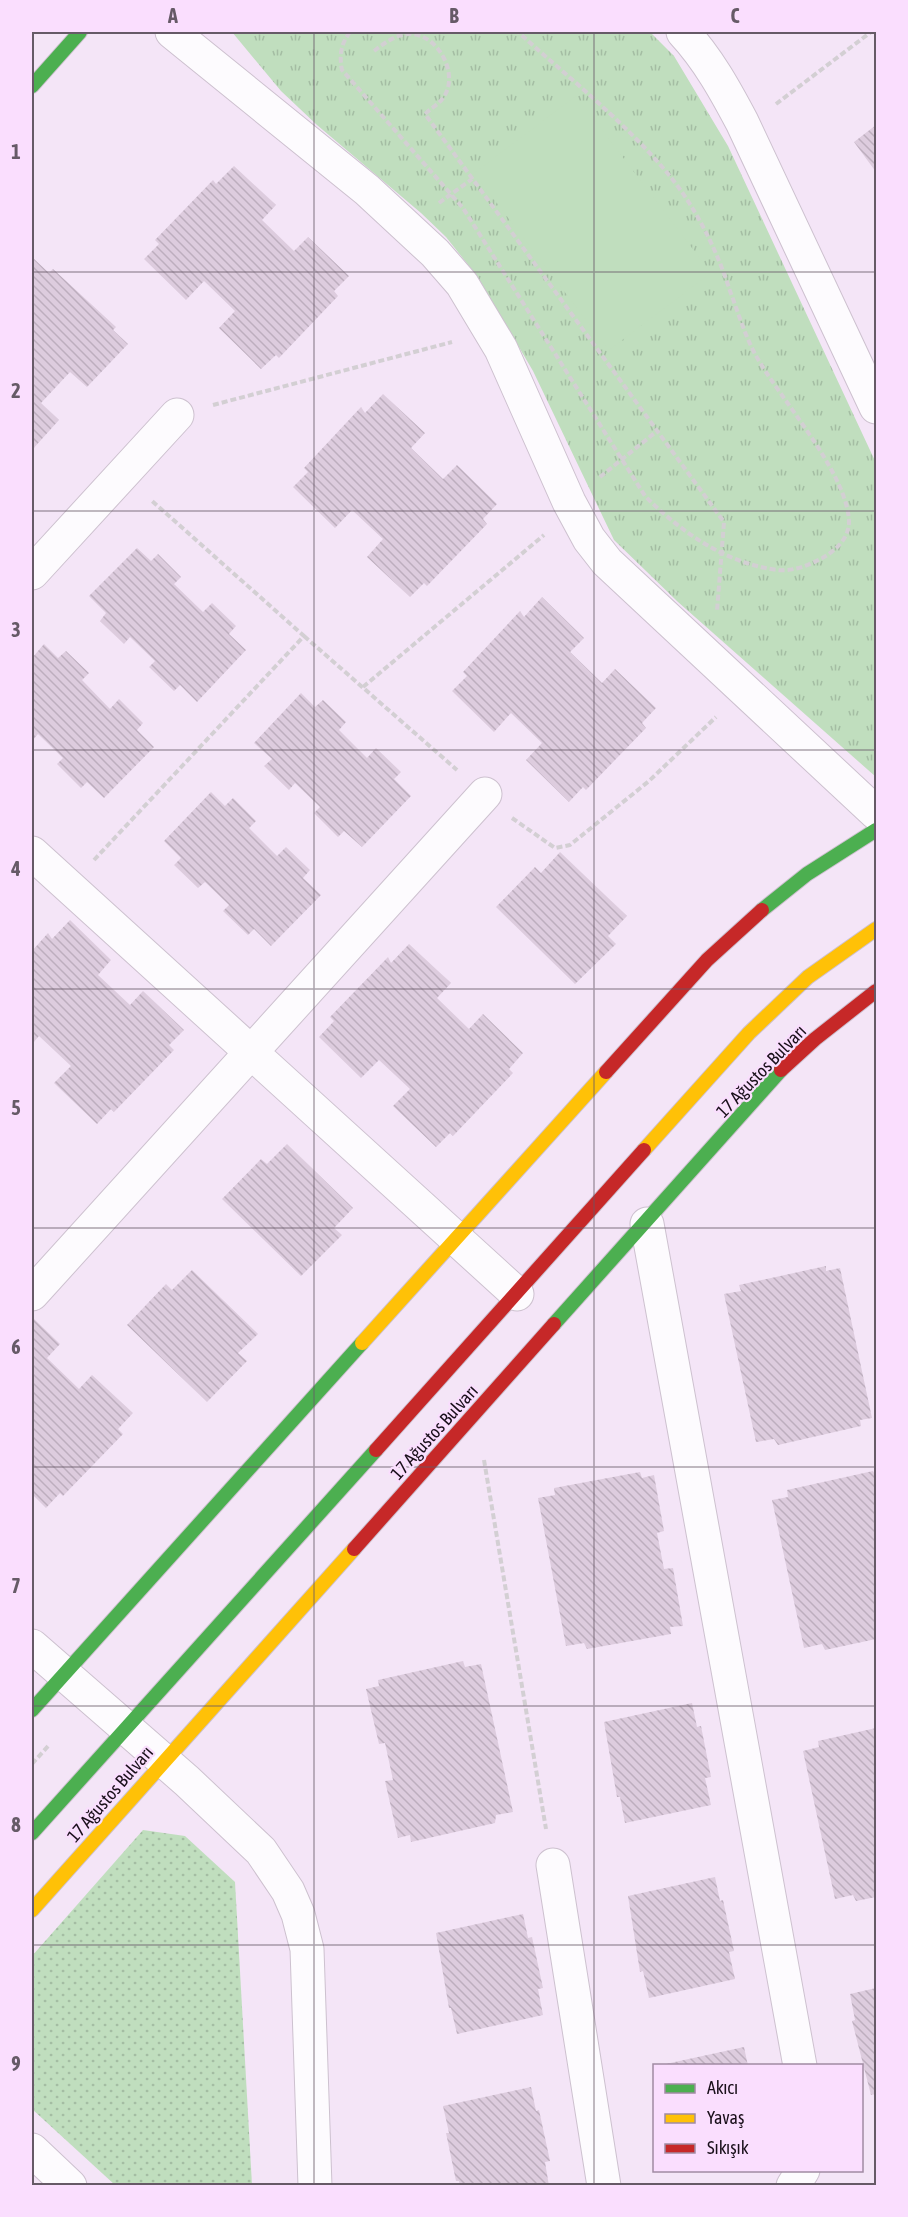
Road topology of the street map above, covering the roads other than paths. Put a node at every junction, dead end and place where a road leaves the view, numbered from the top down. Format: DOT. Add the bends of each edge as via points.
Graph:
graph roads {
  1 [pos="80,32"];
  2 [pos="171,32"];
  3 [pos="683,32"];
  4 [pos="32,86"];
  5 [pos="876,407"];
  6 [pos="177,415"];
  7 [pos="32,573"];
  8 [pos="485,794"];
  9 [pos="876,813"];
  10 [pos="876,830"];
  11 [pos="32,853"];
  12 [pos="874,930"];
  13 [pos="876,948"];
  14 [pos="876,991"];
  15 [pos="250,1051"];
  16 [pos="647,1224"];
  17 [pos="456,1239"];
  18 [pos="517,1293"];
  19 [pos="32,1294"];
  20 [pos="32,1646"];
  21 [pos="64,1675"];
  22 [pos="32,1710"];
  23 [pos="125,1728"];
  24 [pos="163,1760"];
  25 [pos="32,1833"];
  26 [pos="553,1865"];
  27 [pos="32,1910"];
  28 [pos="800,2064"];
  29 [pos="32,2150"];
  30 [pos="802,2172"];
  31 [pos="70,2186"];
  32 [pos="315,2186"];
  33 [pos="604,2186"];
  34 [pos="793,2186"];
  1 -- 4 [label="main road"];
  2 -- 9 [label="street" via="408,227 462,284 492,332 589,539 622,579"];
  3 -- 5 [label="street" via="722,83"];
  6 -- 7 [label="street"];
  8 -- 15 [label="street"];
  10 -- 17 [label="main road" via="805,873 751,915"];
  11 -- 15 [label="street"];
  12 -- 13 [label="main road"];
  12 -- 18 [label="main road, 17 Ağustos Bulvarı" via="808,977 749,1033"];
  14 -- 16 [label="main road, 17 Ağustos Bulvarı" via="785,1066"];
  15 -- 17 [label="street"];
  15 -- 19 [label="street"];
  16 -- 24 [label="main road, 17 Ağustos Bulvarı"];
  16 -- 28 [label="street"];
  17 -- 18 [label="street"];
  17 -- 21 [label="main road"];
  18 -- 23 [label="main road, 17 Ağustos Bulvarı"];
  20 -- 21 [label="street"];
  21 -- 22 [label="main road"];
  21 -- 23 [label="street"];
  23 -- 24 [label="street"];
  23 -- 25 [label="main road, 17 Ağustos Bulvarı"];
  24 -- 27 [label="main road, 17 Ağustos Bulvarı"];
  24 -- 32 [label="street" via="261,1851 279,1875 298,1914 307,1949"];
  26 -- 33 [label="street"];
  29 -- 31 [label="street"];
  30 -- 34 [label="street"];
}
